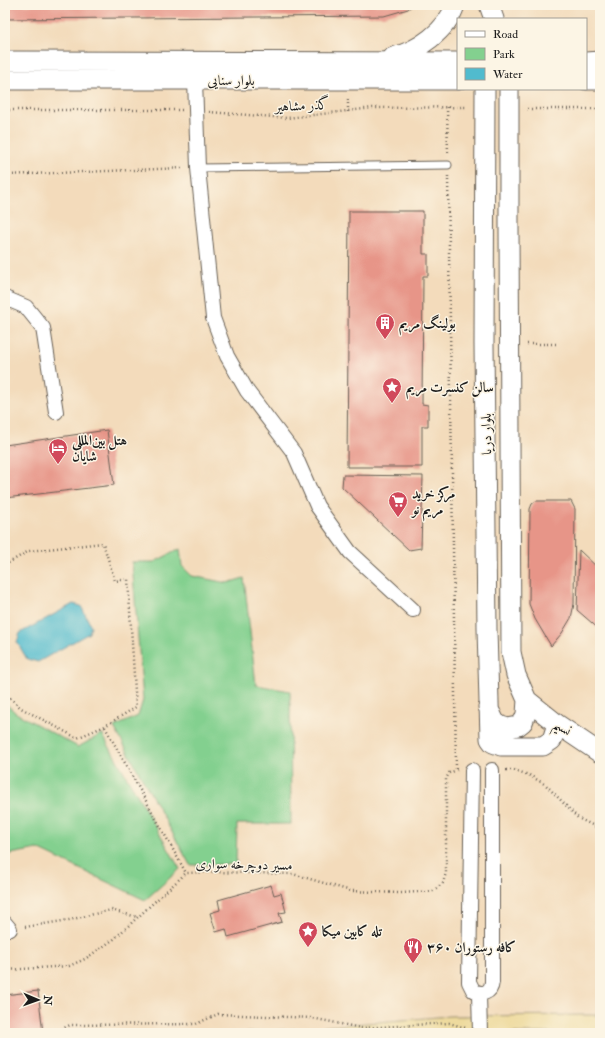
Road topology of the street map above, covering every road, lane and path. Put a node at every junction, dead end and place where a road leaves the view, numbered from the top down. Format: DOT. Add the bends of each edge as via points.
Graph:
graph roads {
  1 [pos="455,5"];
  2 [pos="489,5"];
  3 [pos="494,18"];
  4 [pos="5,61"];
  5 [pos="377,62"];
  6 [pos="457,62"];
  7 [pos="587,62"];
  8 [pos="600,62"];
  9 [pos="5,80"];
  10 [pos="195,80"];
  11 [pos="457,80"];
  12 [pos="587,80"];
  13 [pos="600,80"];
  14 [pos="509,90"];
  15 [pos="485,98"];
  16 [pos="447,107"];
  17 [pos="509,109"];
  18 [pos="600,109"];
  19 [pos="5,110"];
  20 [pos="196,110"];
  21 [pos="448,165"];
  22 [pos="198,168"];
  23 [pos="5,175"];
  24 [pos="485,227"];
  25 [pos="509,227"];
  26 [pos="5,298"];
  27 [pos="56,412"];
  28 [pos="486,467"];
  29 [pos="510,467"];
  30 [pos="5,565"];
  31 [pos="413,610"];
  32 [pos="5,693"];
  33 [pos="527,700"];
  34 [pos="488,707"];
  35 [pos="557,724"];
  36 [pos="105,726"];
  37 [pos="600,753"];
  38 [pos="456,770"];
  39 [pos="472,770"];
  40 [pos="492,770"];
  41 [pos="600,829"];
  42 [pos="186,873"];
  43 [pos="137,918"];
  44 [pos="7,926"];
  45 [pos="5,970"];
  46 [pos="479,994"];
  47 [pos="480,1032"];
  48 [pos="600,1032"];
  49 [pos="54,1033"];
  50 [pos="593,1033"];
  1 -- 5 [label="main road" via="445,23 433,36 405,54"];
  2 -- 3 [label="main road"];
  4 -- 5 [label="main road, بلوار سنایی"];
  5 -- 6 [label="main road, بلوار سنایی"];
  7 -- 8 [label="main road"];
  9 -- 10 [label="main road, بلوار سنایی"];
  10 -- 11 [label="main road, بلوار سنایی"];
  10 -- 20 [label="street"];
  12 -- 13 [label="main road"];
  14 -- 17 [label="main road, بلوار دریا"];
  15 -- 16 [label="path, گذر مشاهیر"];
  15 -- 24 [label="main road, بلوار دریا"];
  16 -- 20 [label="path, گذر مشاهیر" via="373,108 287,118"];
  16 -- 21 [label="path"];
  17 -- 18 [label="path"];
  17 -- 25 [label="main road, بلوار دریا"];
  19 -- 20 [label="path, گذر مشاهیر"];
  20 -- 22 [label="street"];
  21 -- 22 [label="lane"];
  21 -- 38 [label="path"];
  22 -- 23 [label="path"];
  22 -- 31 [label="street" via="213,318 227,356 247,391 294,453 317,506 350,552"];
  24 -- 25 [label="main road"];
  24 -- 28 [label="main road, بلوار دریا"];
  25 -- 29 [label="main road, بلوار دریا"];
  26 -- 27 [label="street" via="26,307 43,328"];
  28 -- 29 [label="main road"];
  28 -- 34 [label="main road, بلوار دریا"];
  29 -- 33 [label="main road, بلوار دریا" via="511,652 516,675"];
  30 -- 36 [label="path" via="29,552 103,543 115,581 128,579 136,707"];
  32 -- 36 [label="path" via="21,708 77,738"];
  33 -- 34 [label="main road" via="523,722 508,728 495,722"];
  33 -- 35 [label="main road, نسیم"];
  34 -- 35 [label="main road, بلوار دریا" via="490,739 501,746 543,746 552,740"];
  35 -- 37 [label="main road, نسیم"];
  36 -- 42 [label="path"];
  38 -- 39 [label="path"];
  38 -- 42 [label="path, مسیر دوچرخه سواری" via="449,773 446,780 446,873 443,883 433,892 351,891 293,874"];
  39 -- 46 [label="street" via="469,982 473,990"];
  40 -- 41 [label="path" via="514,770 530,775 546,785 578,818"];
  40 -- 46 [label="street" via="492,982 486,993"];
  42 -- 43 [label="path, مسیر دوچرخه سواری"];
  43 -- 44 [label="path" via="111,910 69,920"];
  43 -- 45 [label="path, مسیر دوچرخه سواری" via="114,940 69,966"];
  46 -- 47 [label="street"];
  47 -- 49 [label="path" via="449,1023 361,1028 312,1018 218,1014 196,1024 70,1025"];
  48 -- 50 [label="path"];
}
